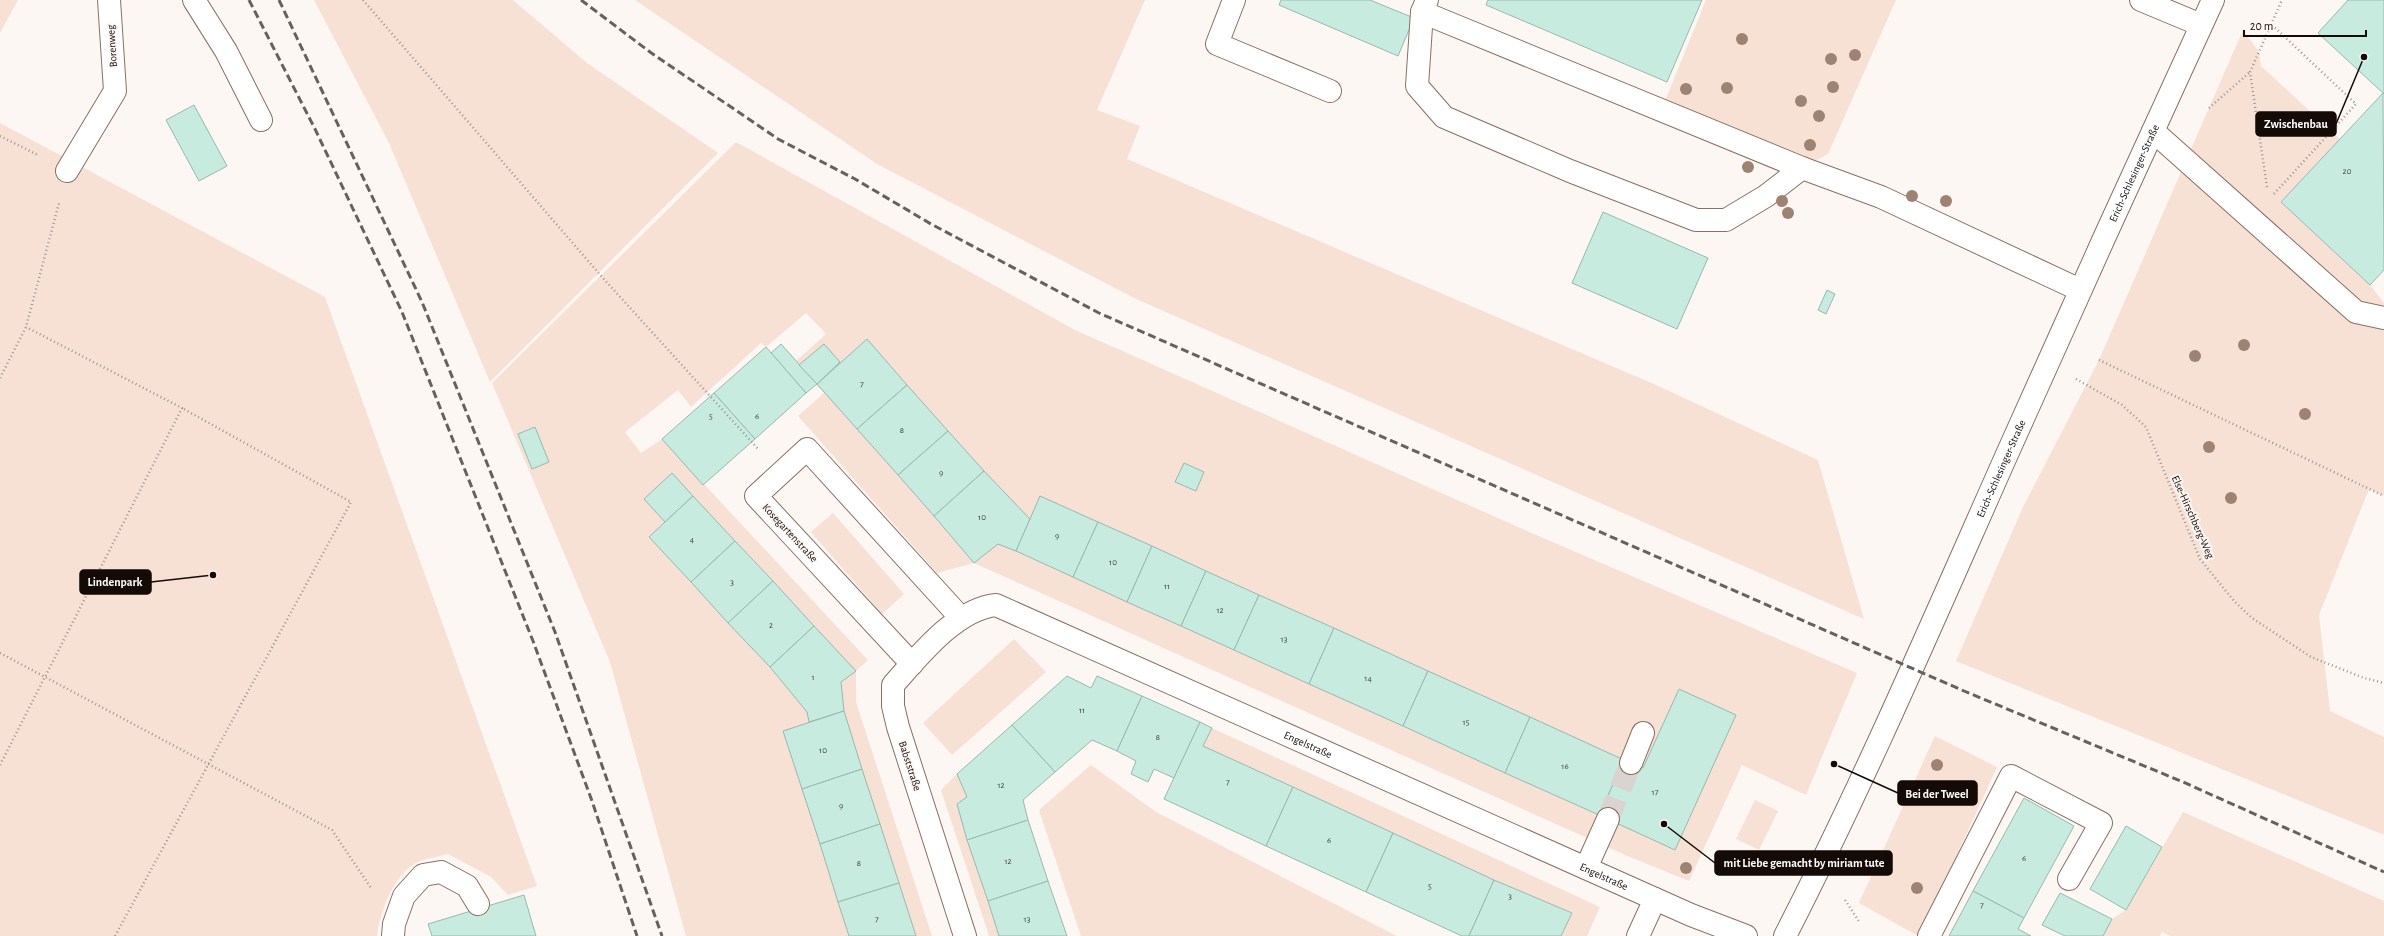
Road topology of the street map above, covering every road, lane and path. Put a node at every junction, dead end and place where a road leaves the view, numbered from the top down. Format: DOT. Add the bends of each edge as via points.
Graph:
graph roads {
  1 [pos="109,0"];
  2 [pos="194,0"];
  3 [pos="363,0"];
  4 [pos="1234,0"];
  5 [pos="2141,0"];
  6 [pos="2213,0"];
  7 [pos="2282,0"];
  8 [pos="1425,6"];
  9 [pos="2201,25"];
  10 [pos="2272,25"];
  11 [pos="2250,72"];
  12 [pos="1330,91"];
  13 [pos="2209,108"];
  14 [pos="261,120"];
  15 [pos="2153,131"];
  16 [pos="0,136"];
  17 [pos="1802,168"];
  18 [pos="67,171"];
  19 [pos="2080,290"];
  20 [pos="2384,318"];
  21 [pos="26,327"];
  22 [pos="2099,360"];
  23 [pos="2047,363"];
  24 [pos="0,378"];
  25 [pos="182,408"];
  26 [pos="780,474"];
  27 [pos="2384,496"];
  28 [pos="961,618"];
  29 [pos="0,653"];
  30 [pos="912,664"];
  31 [pos="45,677"];
  32 [pos="2384,683"];
  33 [pos="1643,733"];
  34 [pos="208,763"];
  35 [pos="1631,763"];
  36 [pos="0,765"];
  37 [pos="1608,819"];
  38 [pos="1586,868"];
  39 [pos="2069,879"];
  40 [pos="1655,899"];
  41 [pos="1845,900"];
  42 [pos="478,904"];
  43 [pos="1860,923"];
  44 [pos="393,930"];
  45 [pos="115,936"];
  46 [pos="964,936"];
  47 [pos="1638,936"];
  48 [pos="1746,936"];
  49 [pos="1785,936"];
  50 [pos="1929,936"];
  1 -- 18 [label="street, Borenweg" via="115,91"];
  2 -- 14 [label="street" via="226,51"];
  3 -- 26 [label="path" via="602,277"];
  4 -- 12 [label="street" via="1217,44"];
  5 -- 9 [label="street"];
  6 -- 9 [label="street, Erich-Schlesinger-Straße"];
  7 -- 10 [label="path"];
  8 -- 17 [label="street"];
  8 -- 17 [label="street" via="1417,86 1444,117 1570,171 1696,220 1726,220 1766,196"];
  9 -- 15 [label="street, Erich-Schlesinger-Straße"];
  10 -- 11 [label="path"];
  10 -- 11 [label="path" via="2356,104 2269,200"];
  11 -- 13 [label="path"];
  15 -- 19 [label="street, Erich-Schlesinger-Straße"];
  15 -- 20 [label="street" via="2356,312"];
  16 -- 18 [label="path"];
  17 -- 19 [label="street" via="1881,197"];
  18 -- 21 [label="path"];
  19 -- 23 [label="street, Erich-Schlesinger-Straße"];
  21 -- 24 [label="path"];
  21 -- 25 [label="path"];
  22 -- 27 [label="path"];
  23 -- 32 [label="path, Else-Hirschberg-Weg" via="2122,405 2146,427 2200,559 2234,601 2252,618 2311,657 2364,678"];
  23 -- 49 [label="street, Erich-Schlesinger-Straße" via="1822,865"];
  25 -- 31 [label="path"];
  25 -- 34 [label="path" via="351,502"];
  26 -- 28 [label="street, Kosegartenstraße" via="807,449"];
  26 -- 30 [label="street, Kosegartenstraße" via="756,496"];
  28 -- 30 [label="street, Babststraße"];
  28 -- 38 [label="street, Engelstraße" via="982,607 996,606"];
  29 -- 31 [label="path"];
  30 -- 46 [label="street, Babststraße" via="893,685 893,706"];
  31 -- 34 [label="path"];
  31 -- 36 [label="path"];
  33 -- 35 [label="street"];
  34 -- 44 [label="path" via="332,830"];
  34 -- 45 [label="path"];
  37 -- 38 [label="street"];
  38 -- 40 [label="street, Engelstraße"];
  39 -- 50 [label="street" via="2101,823 2011,776"];
  40 -- 47 [label="street"];
  40 -- 48 [label="street, Engelstraße" via="1708,923"];
  41 -- 43 [label="path"];
  42 -- 44 [label="street" via="467,886 441,872 422,875 404,896"];
}
